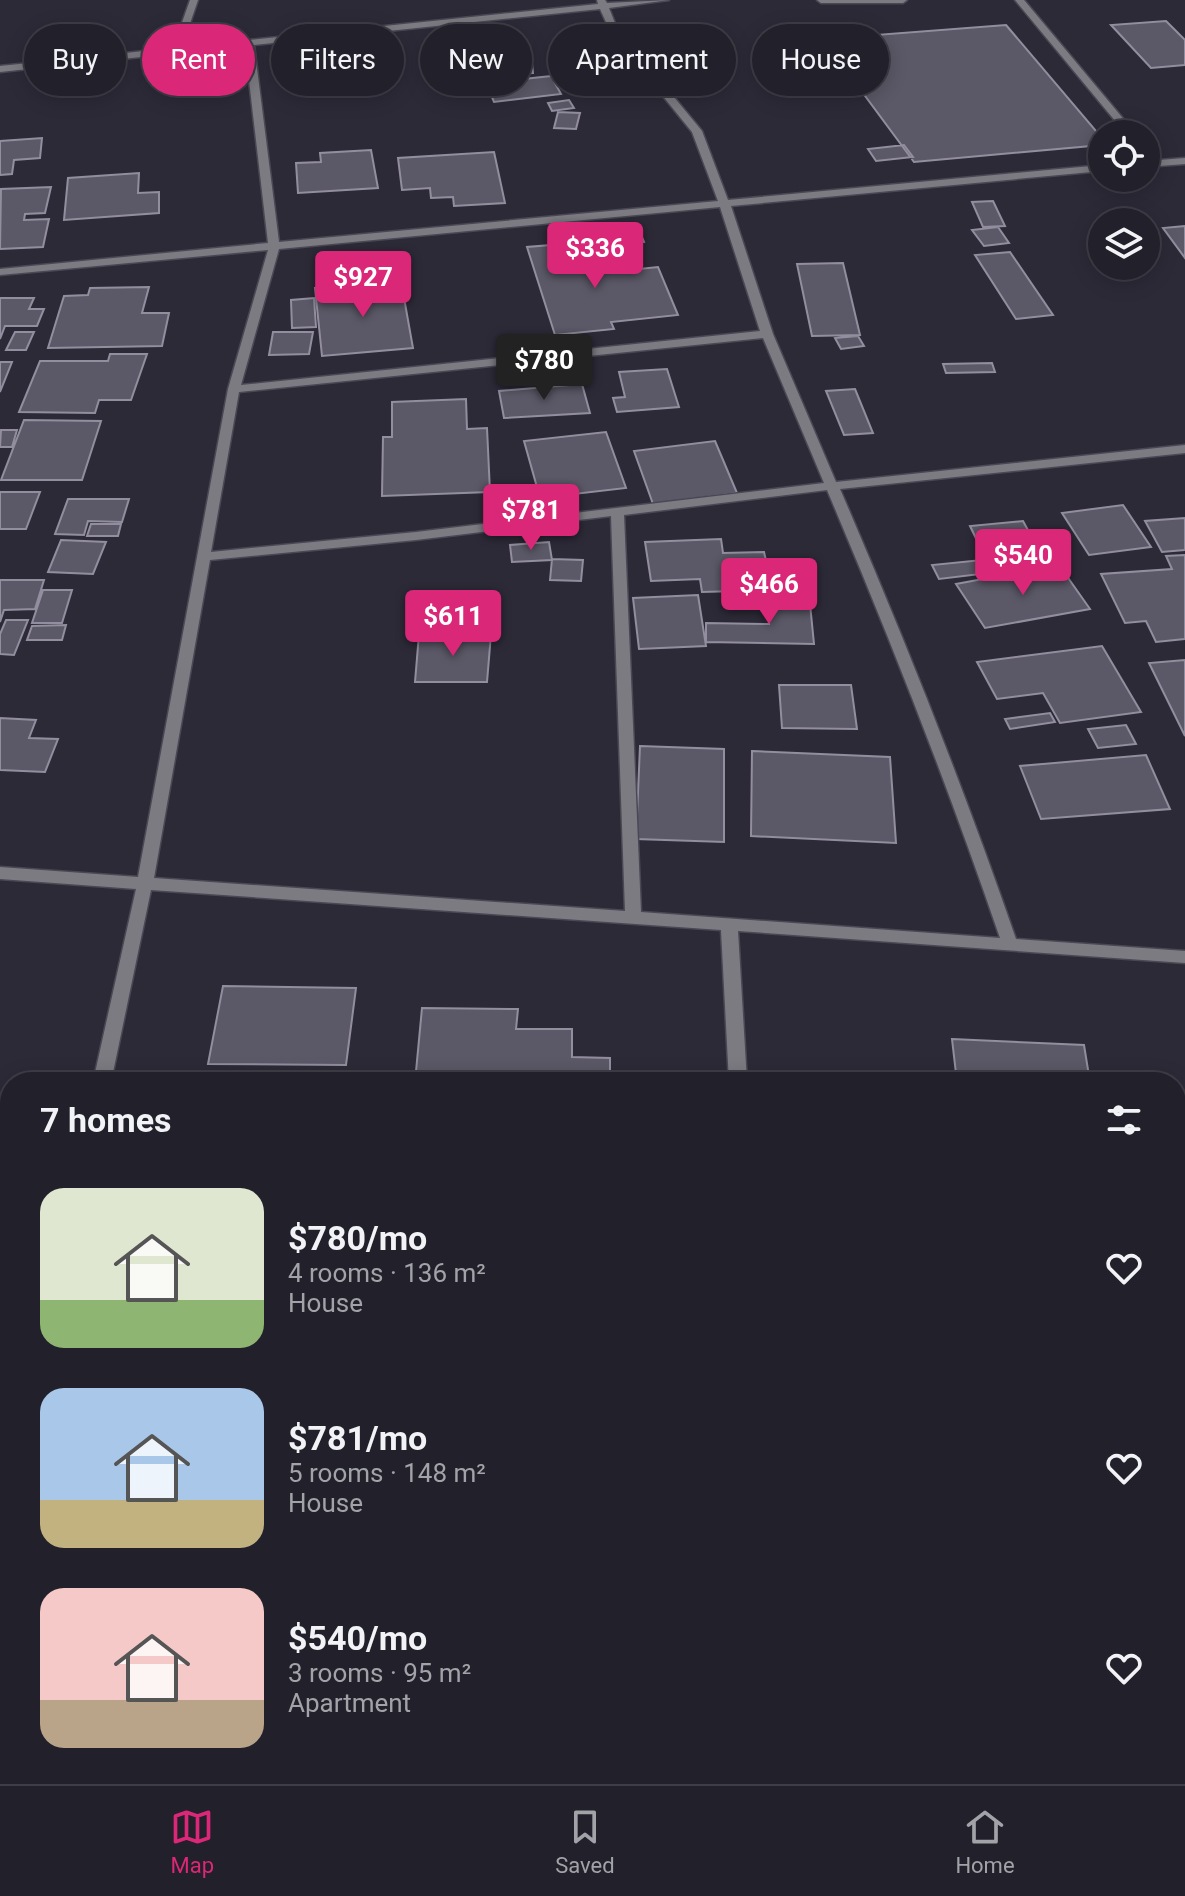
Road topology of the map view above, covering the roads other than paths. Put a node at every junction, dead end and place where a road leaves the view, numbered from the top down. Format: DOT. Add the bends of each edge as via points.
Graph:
graph roads {
  1 [pos="194,0"];
  2 [pos="665,0"];
  3 [pos="821,0"];
  4 [pos="903,0"];
  5 [pos="1019,0"];
  6 [pos="601,2"];
  7 [pos="186,24"];
  8 [pos="255,44"];
  9 [pos="142,55"];
  10 [pos="0,69"];
  11 [pos="255,94"];
  12 [pos="1119,120"];
  13 [pos="1185,161"];
  14 [pos="1160,163"];
  15 [pos="1088,169"];
  16 [pos="724,202"];
  17 [pos="274,248"];
  18 [pos="0,272"];
  19 [pos="767,334"];
  20 [pos="234,389"];
  21 [pos="1185,449"];
  22 [pos="830,486"];
  23 [pos="617,513"];
  24 [pos="202,557"];
  25 [pos="0,873"];
  26 [pos="145,882"];
  27 [pos="633,918"];
  28 [pos="729,925"];
  29 [pos="1010,944"];
  30 [pos="1185,957"];
  31 [pos="104,1072"];
  32 [pos="737,1072"];
  1 -- 7 [label="street"];
  2 -- 6 [label="street"];
  3 -- 4 [label="street"];
  5 -- 12 [label="street"];
  6 -- 8 [label="street"];
  6 -- 16 [label="street" via="613,29 697,131"];
  9 -- 10 [label="street"];
  11 -- 17 [label="street"];
  13 -- 14 [label="street"];
  15 -- 16 [label="street"];
  16 -- 17 [label="street"];
  16 -- 19 [label="street"];
  17 -- 18 [label="street"];
  17 -- 20 [label="street"];
  19 -- 20 [label="street"];
  19 -- 22 [label="street"];
  20 -- 24 [label="street"];
  21 -- 22 [label="street"];
  22 -- 23 [label="street"];
  22 -- 29 [label="street" via="886,612"];
  23 -- 24 [label="street"];
  23 -- 27 [label="street"];
  24 -- 26 [label="street"];
  25 -- 26 [label="street"];
  26 -- 27 [label="street"];
  26 -- 31 [label="street"];
  27 -- 28 [label="street"];
  28 -- 29 [label="street"];
  28 -- 32 [label="street"];
  29 -- 30 [label="street"];
}
